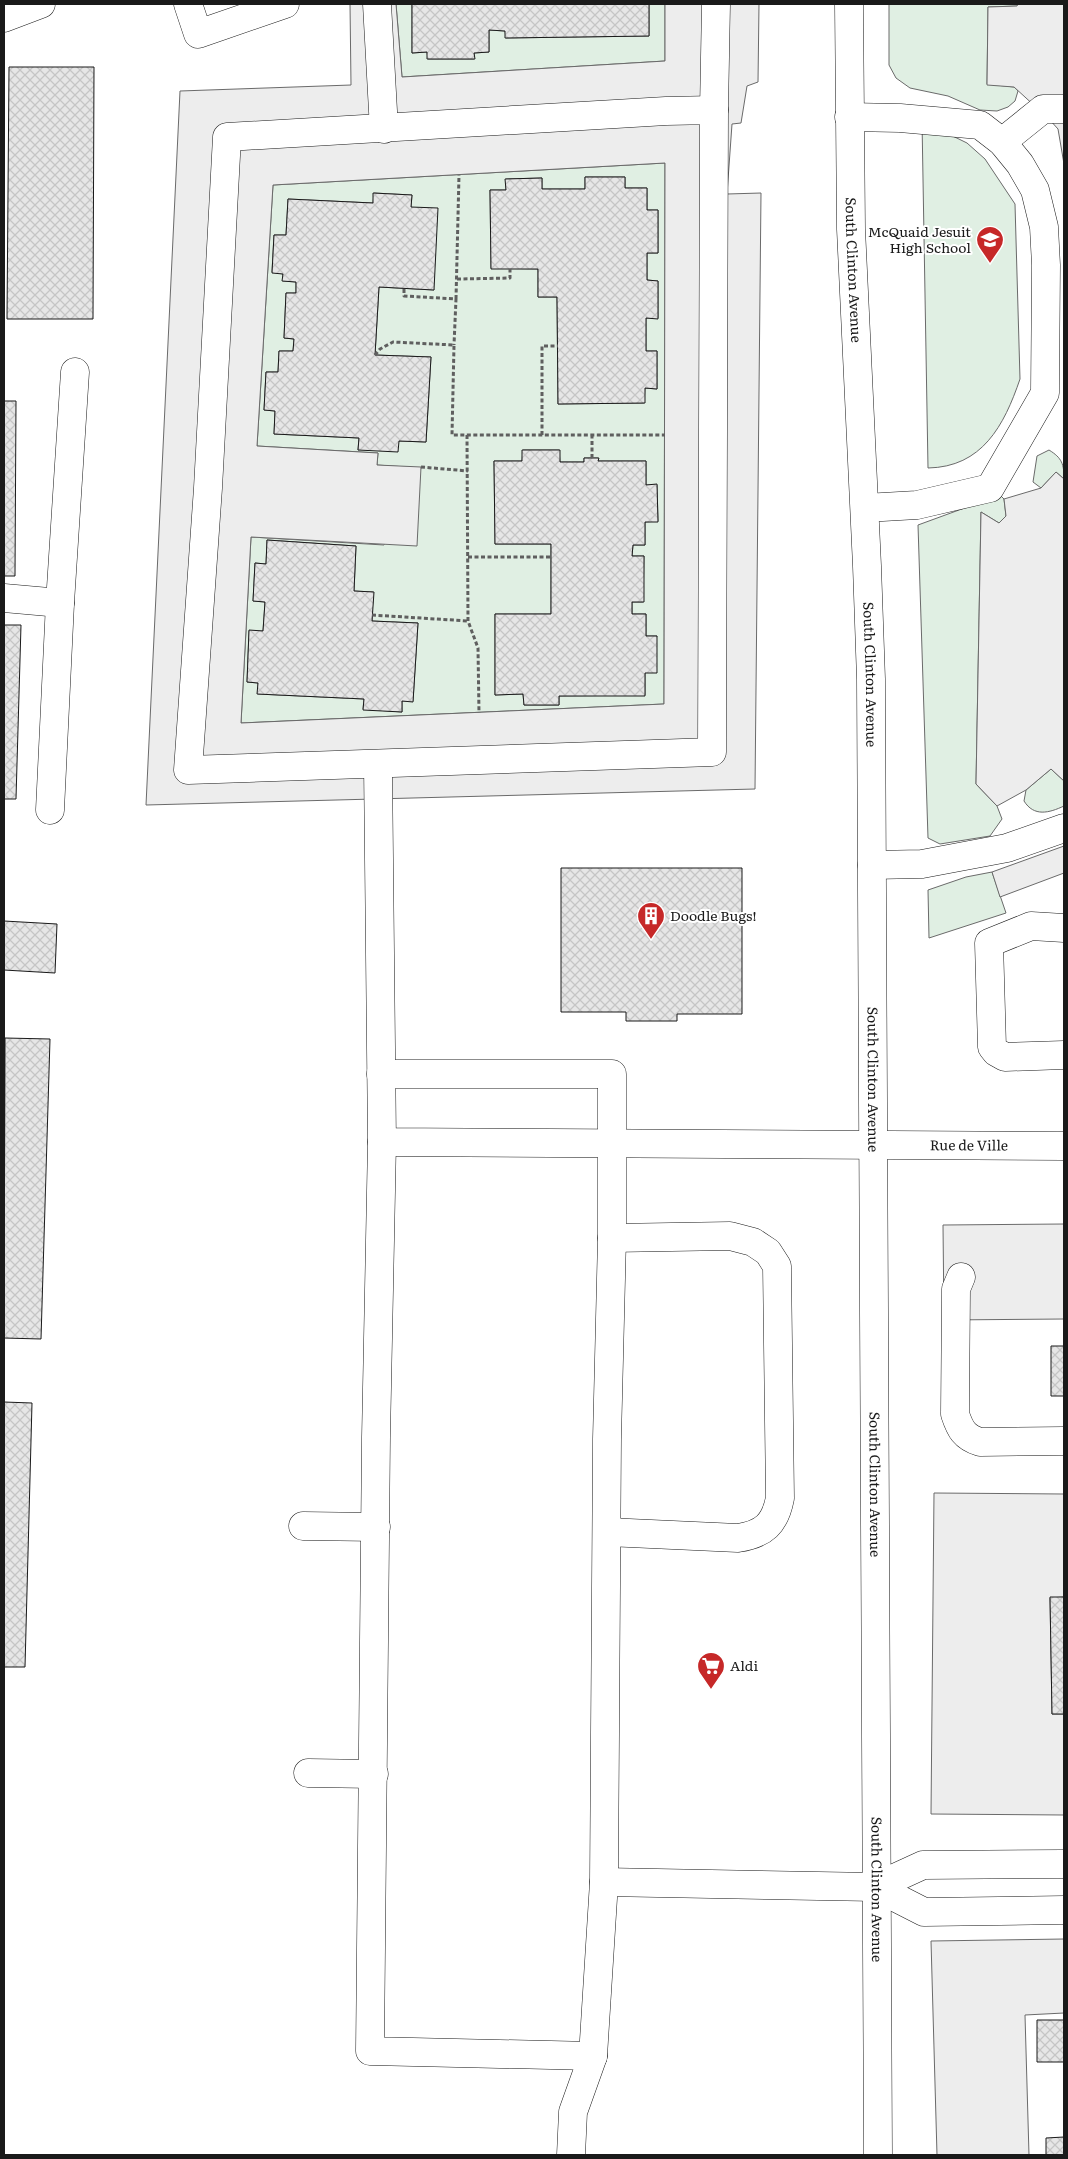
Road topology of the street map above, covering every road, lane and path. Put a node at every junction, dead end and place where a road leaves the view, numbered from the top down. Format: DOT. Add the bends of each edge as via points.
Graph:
graph roads {
  1 [pos="41,4"];
  2 [pos="188,4"];
  3 [pos="285,4"];
  4 [pos="377,4"];
  5 [pos="716,4"];
  6 [pos="849,4"];
  7 [pos="4,18"];
  8 [pos="1064,109"];
  9 [pos="714,110"];
  10 [pos="849,116"];
  11 [pos="384,129"];
  12 [pos="1002,142"];
  13 [pos="459,174"];
  14 [pos="510,269"];
  15 [pos="457,279"];
  16 [pos="404,289"];
  17 [pos="456,299"];
  18 [pos="454,345"];
  19 [pos="558,346"];
  20 [pos="375,355"];
  21 [pos="75,372"];
  22 [pos="468,434"];
  23 [pos="542,435"];
  24 [pos="592,435"];
  25 [pos="664,435"];
  26 [pos="592,458"];
  27 [pos="421,468"];
  28 [pos="468,471"];
  29 [pos="865,508"];
  30 [pos="551,556"];
  31 [pos="468,557"];
  32 [pos="4,598"];
  33 [pos="60,603"];
  34 [pos="372,615"];
  35 [pos="468,621"];
  36 [pos="479,713"];
  37 [pos="378,764"];
  38 [pos="50,810"];
  39 [pos="1064,828"];
  40 [pos="872,865"];
  41 [pos="1064,928"];
  42 [pos="1064,1055"];
  43 [pos="381,1074"];
  44 [pos="382,1142"];
  45 [pos="612,1143"];
  46 [pos="874,1146"];
  47 [pos="1064,1146"];
  48 [pos="612,1238"];
  49 [pos="961,1278"];
  50 [pos="1064,1441"];
  51 [pos="304,1526"];
  52 [pos="376,1527"];
  53 [pos="608,1532"];
  54 [pos="308,1773"];
  55 [pos="374,1774"];
  56 [pos="1064,1864"];
  57 [pos="604,1882"];
  58 [pos="875,1887"];
  59 [pos="1064,1910"];
  60 [pos="594,2056"];
  61 [pos="571,2155"];
  62 [pos="878,2155"];
  1 -- 7 [label="street"];
  2 -- 3 [label="street" via="198,34"];
  4 -- 11 [label="street"];
  5 -- 9 [label="street"];
  6 -- 10 [label="street, South Clinton Avenue"];
  8 -- 12 [label="street" via="1043,110"];
  9 -- 11 [label="street"];
  9 -- 37 [label="street" via="712,752"];
  10 -- 12 [label="street" via="980,125"];
  10 -- 29 [label="street, South Clinton Avenue" via="853,284"];
  11 -- 37 [label="street" via="227,137 208,488 188,770"];
  12 -- 29 [label="street" via="1035,190 1044,227 1045,393 990,488 917,505"];
  13 -- 15 [label="path"];
  14 -- 15 [label="path" via="510,278"];
  15 -- 17 [label="path"];
  16 -- 17 [label="path" via="404,296"];
  17 -- 18 [label="path"];
  18 -- 20 [label="path" via="394,342"];
  18 -- 22 [label="path" via="452,434"];
  19 -- 23 [label="path" via="542,346"];
  21 -- 33 [label="street"];
  22 -- 23 [label="path"];
  22 -- 28 [label="path"];
  23 -- 24 [label="path"];
  24 -- 25 [label="path"];
  24 -- 26 [label="path"];
  27 -- 28 [label="path"];
  28 -- 31 [label="path"];
  29 -- 40 [label="street, South Clinton Avenue" via="871,670"];
  30 -- 31 [label="path"];
  31 -- 35 [label="path"];
  32 -- 33 [label="street"];
  33 -- 38 [label="street"];
  34 -- 35 [label="path"];
  35 -- 36 [label="path" via="478,648"];
  37 -- 43 [label="street"];
  39 -- 40 [label="street" via="1007,848 922,864"];
  40 -- 46 [label="street, South Clinton Avenue"];
  41 -- 42 [label="street" via="1032,926 989,943 992,1047 1005,1057"];
  43 -- 44 [label="street"];
  43 -- 45 [label="street" via="612,1074"];
  44 -- 45 [label="street, Rue de Ville"];
  44 -- 52 [label="street"];
  45 -- 46 [label="street, Rue de Ville"];
  45 -- 48 [label="street"];
  46 -- 47 [label="street, Rue de Ville"];
  46 -- 58 [label="street, South Clinton Avenue"];
  48 -- 53 [label="street"];
  48 -- 53 [label="street" via="730,1236 753,1242 768,1252 778,1266 780,1498 777,1513 767,1527 754,1535 738,1538"];
  49 -- 50 [label="street" via="956,1289 955,1414 959,1428 969,1438 980,1442"];
  51 -- 52 [label="street"];
  52 -- 55 [label="street"];
  53 -- 57 [label="street"];
  54 -- 55 [label="street"];
  55 -- 60 [label="street" via="370,2051"];
  56 -- 58 [label="street" via="923,1865"];
  57 -- 58 [label="street"];
  57 -- 60 [label="street"];
  58 -- 59 [label="street" via="924,1912"];
  58 -- 62 [label="street, South Clinton Avenue"];
  60 -- 61 [label="street" via="573,2112"];
}
